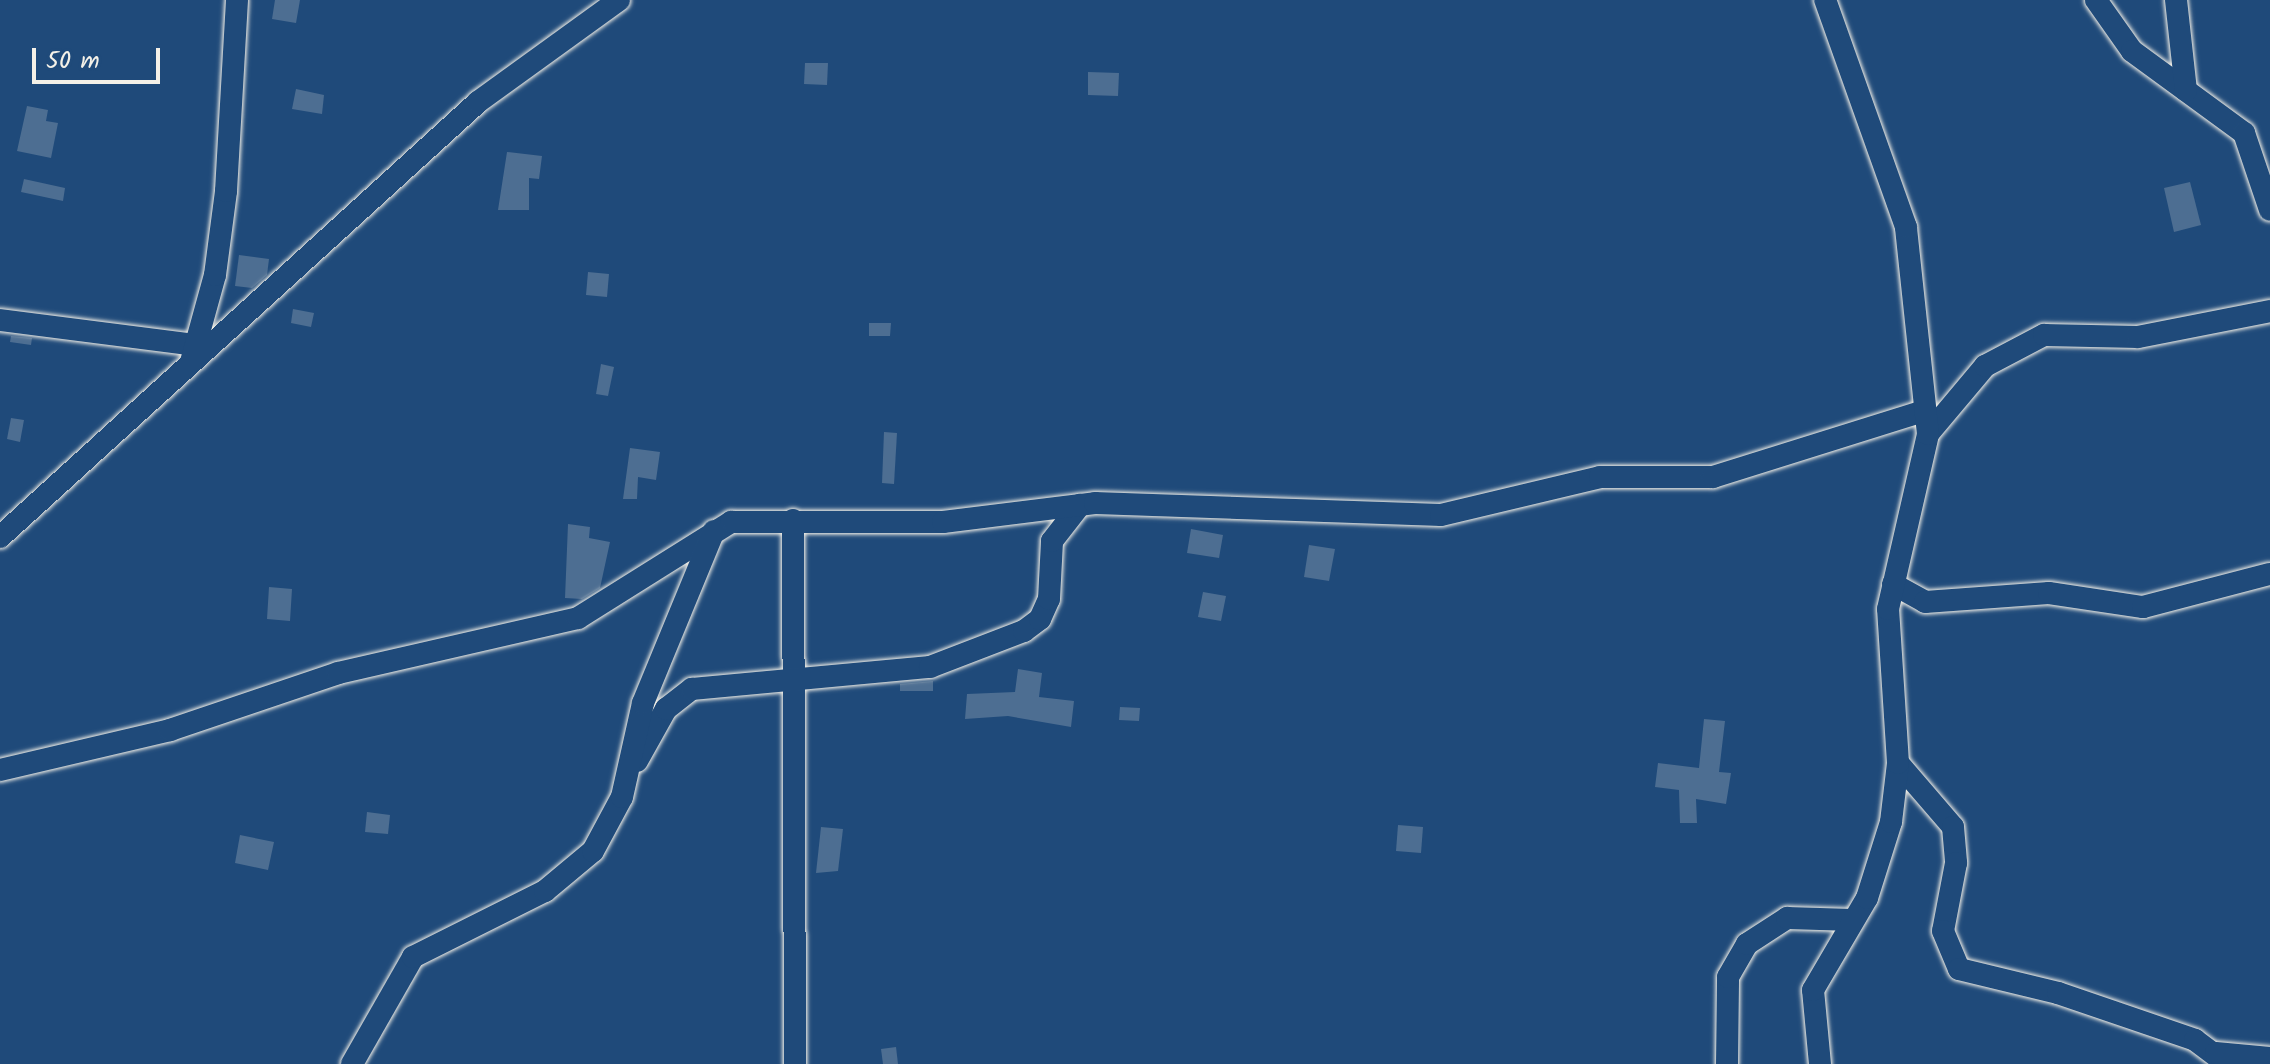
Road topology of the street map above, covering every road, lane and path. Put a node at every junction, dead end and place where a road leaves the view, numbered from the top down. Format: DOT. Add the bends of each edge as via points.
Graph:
graph roads {
  1 [pos="237,0"];
  2 [pos="619,0"];
  3 [pos="1825,0"];
  4 [pos="2096,0"];
  5 [pos="2176,0"];
  6 [pos="2186,90"];
  7 [pos="2270,210"];
  8 [pos="2270,311"];
  9 [pos="0,320"];
  10 [pos="193,354"];
  11 [pos="1924,411"];
  12 [pos="1928,434"];
  13 [pos="1080,505"];
  14 [pos="793,520"];
  15 [pos="714,530"];
  16 [pos="0,537"];
  17 [pos="2270,574"];
  18 [pos="1893,584"];
  19 [pos="796,675"];
  20 [pos="1898,763"];
  21 [pos="0,770"];
  22 [pos="628,776"];
  23 [pos="1853,920"];
  24 [pos="2270,1058"];
  25 [pos="2222,1059"];
  26 [pos="352,1064"];
  27 [pos="795,1064"];
  28 [pos="1727,1064"];
  29 [pos="1820,1064"];
  1 -- 10 [label="street" via="226,191"];
  2 -- 10 [label="street" via="478,102"];
  3 -- 11 [label="street" via="1906,227"];
  4 -- 6 [label="street" via="2124,43"];
  5 -- 6 [label="street"];
  6 -- 7 [label="street" via="2244,133"];
  8 -- 12 [label="street" via="2138,337 2044,335 1985,366"];
  9 -- 10 [label="street"];
  10 -- 16 [label="street"];
  11 -- 12 [label="street"];
  11 -- 13 [label="street" via="1713,477 1600,477 1441,515"];
  12 -- 18 [label="street"];
  13 -- 14 [label="street" via="943,522"];
  13 -- 19 [label="street" via="1052,541 1049,599 1040,619 1024,631 930,667"];
  14 -- 15 [label="street" via="746,520"];
  14 -- 19 [label="street"];
  15 -- 21 [label="street" via="578,618 338,673 170,730"];
  15 -- 22 [label="street" via="643,703"];
  17 -- 18 [label="street" via="2143,607 2049,593 1930,602"];
  18 -- 20 [label="street" via="1886,630"];
  19 -- 22 [label="street" via="714,682 677,697"];
  19 -- 27 [label="street"];
  20 -- 23 [label="street" via="1879,864"];
  20 -- 25 [label="street" via="1953,827 1956,863 1943,931 1959,969 2058,993"];
  22 -- 26 [label="street" via="604,834 573,872 401,968"];
  23 -- 28 [label="street" via="1787,918 1747,944 1728,977"];
  23 -- 29 [label="street" via="1813,990"];
  24 -- 25 [label="street"];
}
